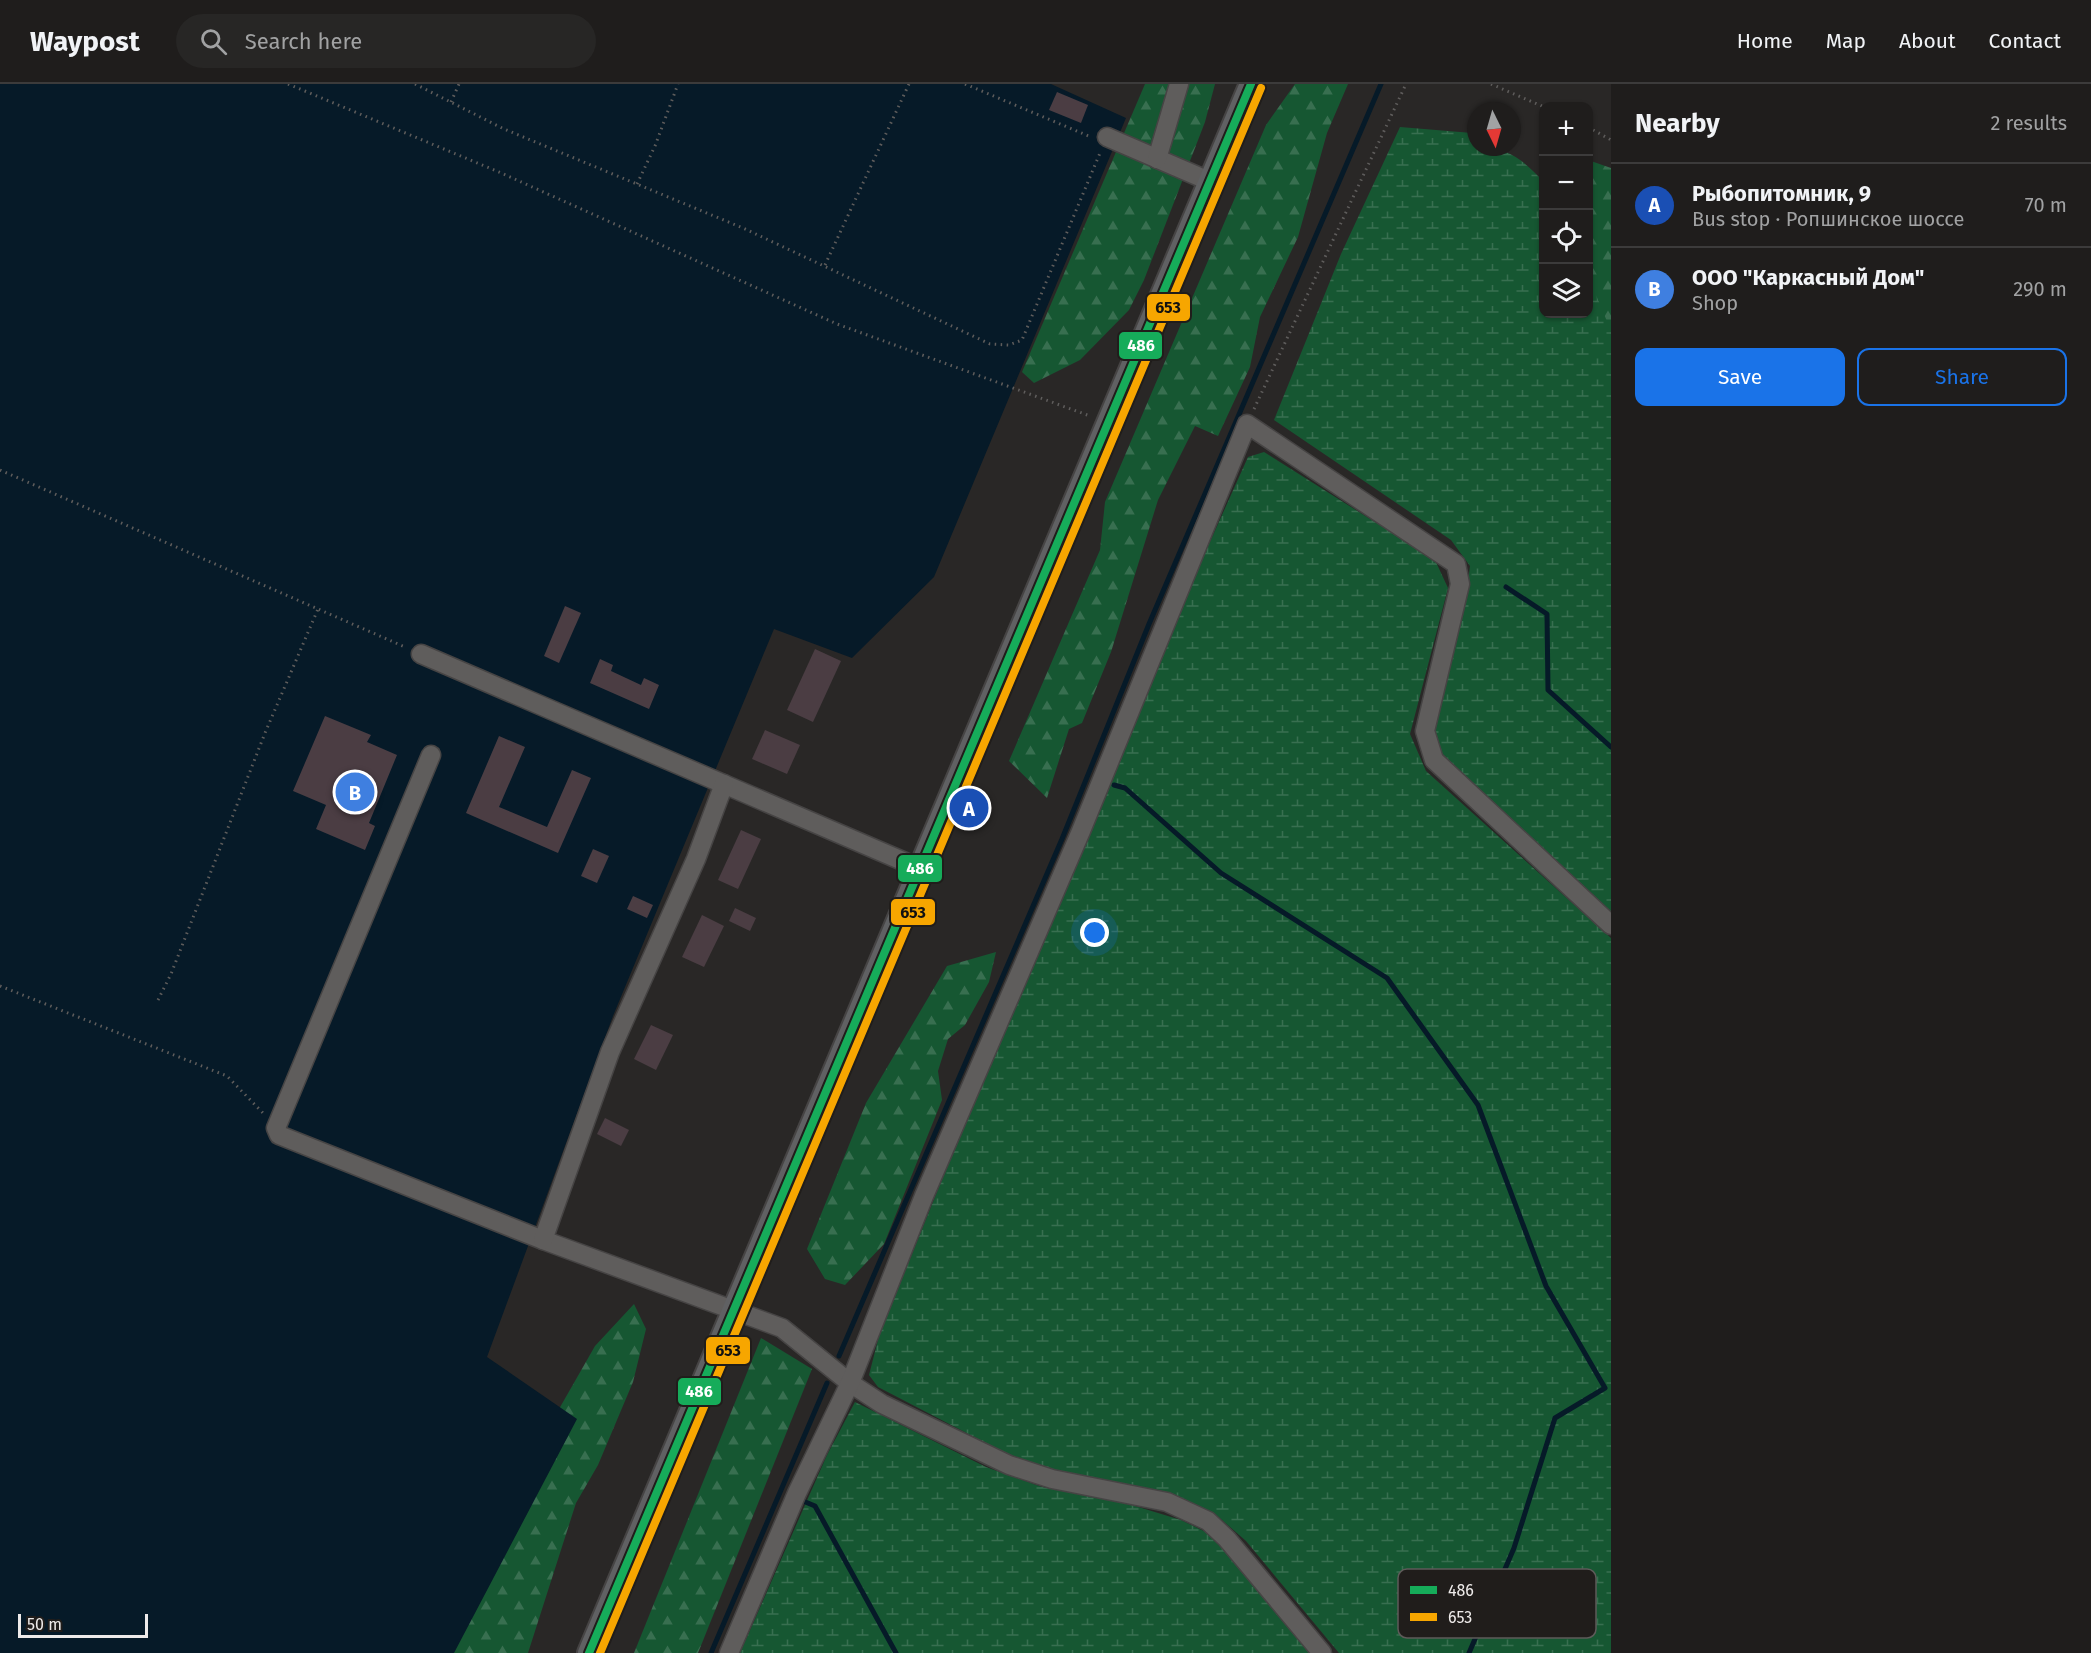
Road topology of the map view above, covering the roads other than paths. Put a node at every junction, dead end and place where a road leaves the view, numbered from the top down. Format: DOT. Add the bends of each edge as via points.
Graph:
graph roads {
  1 [pos="1179,84"];
  2 [pos="1251,84"];
  3 [pos="1107,137"];
  4 [pos="1157,159"];
  5 [pos="1209,181"];
  6 [pos="421,654"];
  7 [pos="431,755"];
  8 [pos="724,784"];
  9 [pos="919,868"];
  10 [pos="1611,924"];
  11 [pos="543,1240"];
  12 [pos="735,1311"];
  13 [pos="850,1383"];
  14 [pos="590,1653"];
  15 [pos="729,1653"];
  16 [pos="1322,1653"];
  1 -- 4 [label="street"];
  2 -- 5 [label="main road"];
  3 -- 4 [label="street"];
  4 -- 5 [label="street"];
  5 -- 9 [label="main road"];
  6 -- 8 [label="street"];
  7 -- 11 [label="street" via="276,1128 279,1135"];
  8 -- 9 [label="street"];
  8 -- 11 [label="street" via="696,859 610,1052"];
  9 -- 12 [label="main road"];
  10 -- 13 [label="street" via="1434,760 1425,731 1460,584 1456,564 1247,424 1081,831 924,1196"];
  11 -- 12 [label="street"];
  12 -- 13 [label="street" via="782,1328"];
  12 -- 14 [label="main road"];
  13 -- 15 [label="street" via="797,1492"];
  13 -- 16 [label="street" via="882,1404 1009,1465 1052,1479 1167,1502 1208,1521"];
}
